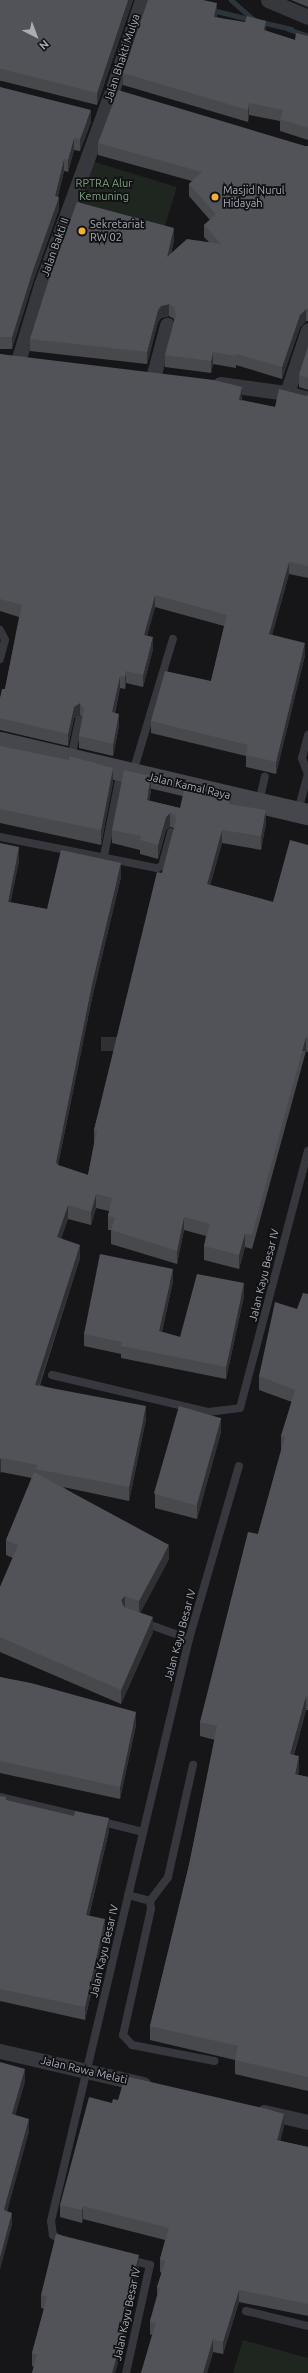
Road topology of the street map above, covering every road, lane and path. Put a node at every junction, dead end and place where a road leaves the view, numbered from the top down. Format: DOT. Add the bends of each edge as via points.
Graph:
graph roads {
  1 [pos="268,0"];
  2 [pos="140,3"];
  3 [pos="308,17"];
  4 [pos="112,92"];
  5 [pos="126,96"];
  6 [pos="88,112"];
  7 [pos="103,116"];
  8 [pos="167,325"];
  9 [pos="308,330"];
  10 [pos="35,360"];
  11 [pos="138,372"];
  12 [pos="154,374"];
  13 [pos="169,376"];
  14 [pos="208,382"];
  15 [pos="287,393"];
  16 [pos="308,399"];
  17 [pos="0,630"];
  18 [pos="173,639"];
  19 [pos="0,659"];
  20 [pos="78,720"];
  21 [pos="308,735"];
  22 [pos="0,742"];
  23 [pos="71,758"];
  24 [pos="127,771"];
  25 [pos="265,777"];
  26 [pos="259,802"];
  27 [pos="303,813"];
  28 [pos="172,832"];
  29 [pos="0,837"];
  30 [pos="104,856"];
  31 [pos="308,1151"];
  32 [pos="52,1375"];
  33 [pos="239,1466"];
  34 [pos="139,1621"];
  35 [pos="189,1639"];
  36 [pos="193,1766"];
  37 [pos="0,1797"];
  38 [pos="143,1832"];
  39 [pos="128,1895"];
  40 [pos="150,1900"];
  41 [pos="0,2051"];
  42 [pos="214,2061"];
  43 [pos="86,2071"];
  44 [pos="155,2087"];
  45 [pos="247,2108"];
  46 [pos="308,2122"];
  47 [pos="76,2245"];
  48 [pos="120,2257"];
  49 [pos="246,2311"];
  50 [pos="308,2326"];
  51 [pos="126,2373"];
  1 -- 3 [label="street"];
  2 -- 4 [label="street, Jalan Bhakti Mulya"];
  4 -- 5 [label="street"];
  4 -- 7 [label="street, Jalan Bhakti Mulya"];
  6 -- 7 [label="street"];
  7 -- 10 [label="street, Jalan Bakti II" via="13,358"];
  8 -- 12 [label="street"];
  9 -- 15 [label="street"];
  11 -- 12 [label="street"];
  12 -- 13 [label="street"];
  14 -- 15 [label="street"];
  15 -- 16 [label="street"];
  17 -- 19 [label="lane" via="5,640"];
  18 -- 24 [label="lane"];
  20 -- 23 [label="lane"];
  21 -- 27 [label="lane" via="302,758 308,774"];
  22 -- 23 [label="main road, Jalan Kamal Raya"];
  23 -- 24 [label="main road, Jalan Kamal Raya"];
  24 -- 26 [label="main road, Jalan Kamal Raya"];
  24 -- 30 [label="lane"];
  25 -- 26 [label="lane"];
  26 -- 27 [label="main road, Jalan Kamal Raya"];
  28 -- 30 [label="lane" via="159,868"];
  29 -- 30 [label="lane"];
  31 -- 32 [label="lane, Jalan Kayu Besar IV" via="240,1408 208,1412"];
  33 -- 35 [label="lane, Jalan Kayu Besar IV"];
  34 -- 35 [label="lane"];
  35 -- 38 [label="lane, Jalan Kayu Besar IV"];
  36 -- 40 [label="lane" via="168,1877"];
  37 -- 38 [label="lane"];
  38 -- 39 [label="lane, Jalan Kayu Besar IV"];
  39 -- 40 [label="lane"];
  39 -- 43 [label="lane, Jalan Kayu Besar IV"];
  40 -- 42 [label="lane" via="150,1922 123,2035 132,2045"];
  41 -- 43 [label="street, Jalan Rawa Melati"];
  43 -- 44 [label="street, Jalan Rawa Melati"];
  43 -- 47 [label="lane, Jalan Kayu Besar IV" via="51,2221 51,2230 57,2239"];
  45 -- 46 [label="street"];
  48 -- 51 [label="lane, Jalan Kayu Besar IV" via="150,2265"];
  49 -- 50 [label="lane"];
}
